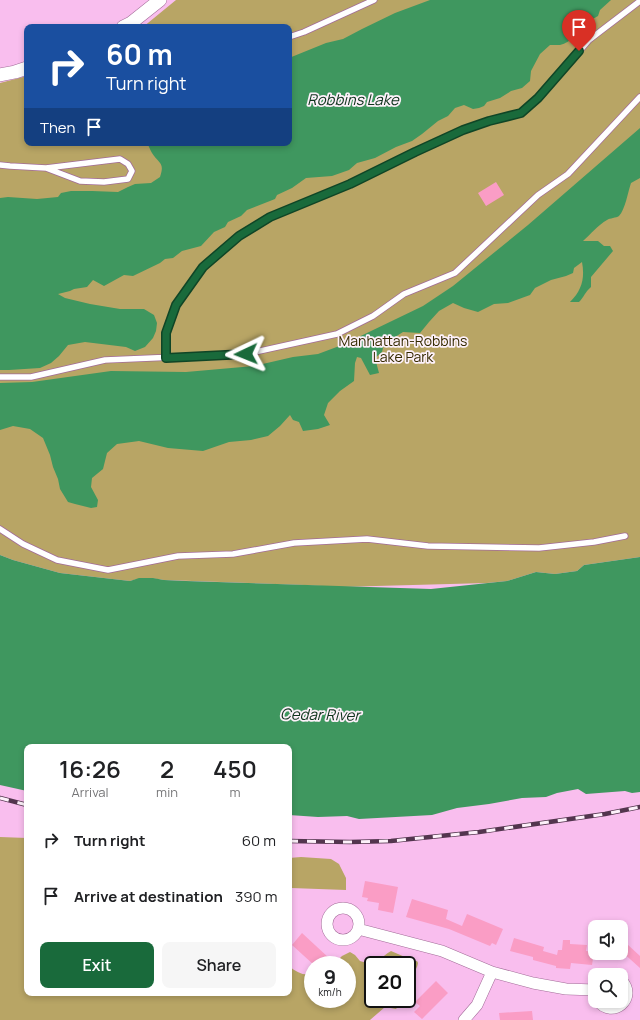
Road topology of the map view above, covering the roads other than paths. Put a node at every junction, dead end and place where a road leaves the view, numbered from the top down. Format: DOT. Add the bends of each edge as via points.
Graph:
graph roads {
  1 [pos="160,0"];
  2 [pos="374,0"];
  3 [pos="640,1"];
  4 [pos="364,2"];
  5 [pos="129,24"];
  6 [pos="292,36"];
  7 [pos="24,69"];
  8 [pos="0,74"];
  9 [pos="640,97"];
  10 [pos="0,165"];
  11 [pos="46,168"];
  12 [pos="166,358"];
  13 [pos="0,377"];
  14 [pos="0,529"];
  15 [pos="625,536"];
  16 [pos="358,929"];
  17 [pos="492,972"];
  18 [pos="588,990"];
  19 [pos="464,1020"];
  1 -- 5 [label="street"];
  2 -- 4 [label="lane"];
  3 -- 12 [label="lane" via="589,40 538,98 521,113 463,130 350,184 270,217 239,236 203,267 176,305 166,333"];
  4 -- 6 [label="lane"];
  7 -- 8 [label="street"];
  9 -- 12 [label="lane" via="568,174 538,195 455,274 404,294 373,316 337,334 246,354"];
  10 -- 11 [label="lane"];
  11 -- 11 [label="lane" via="120,159 128,164 132,171 128,179 104,182 80,181"];
  12 -- 13 [label="lane" via="105,360 31,377"];
  14 -- 15 [label="lane" via="23,544 57,560 108,570 178,556 233,554 294,543 367,539 428,546 539,548"];
  16 -- 17 [label="street" via="442,951"];
  17 -- 18 [label="street" via="553,987"];
  17 -- 19 [label="street" via="477,1005"];
}
